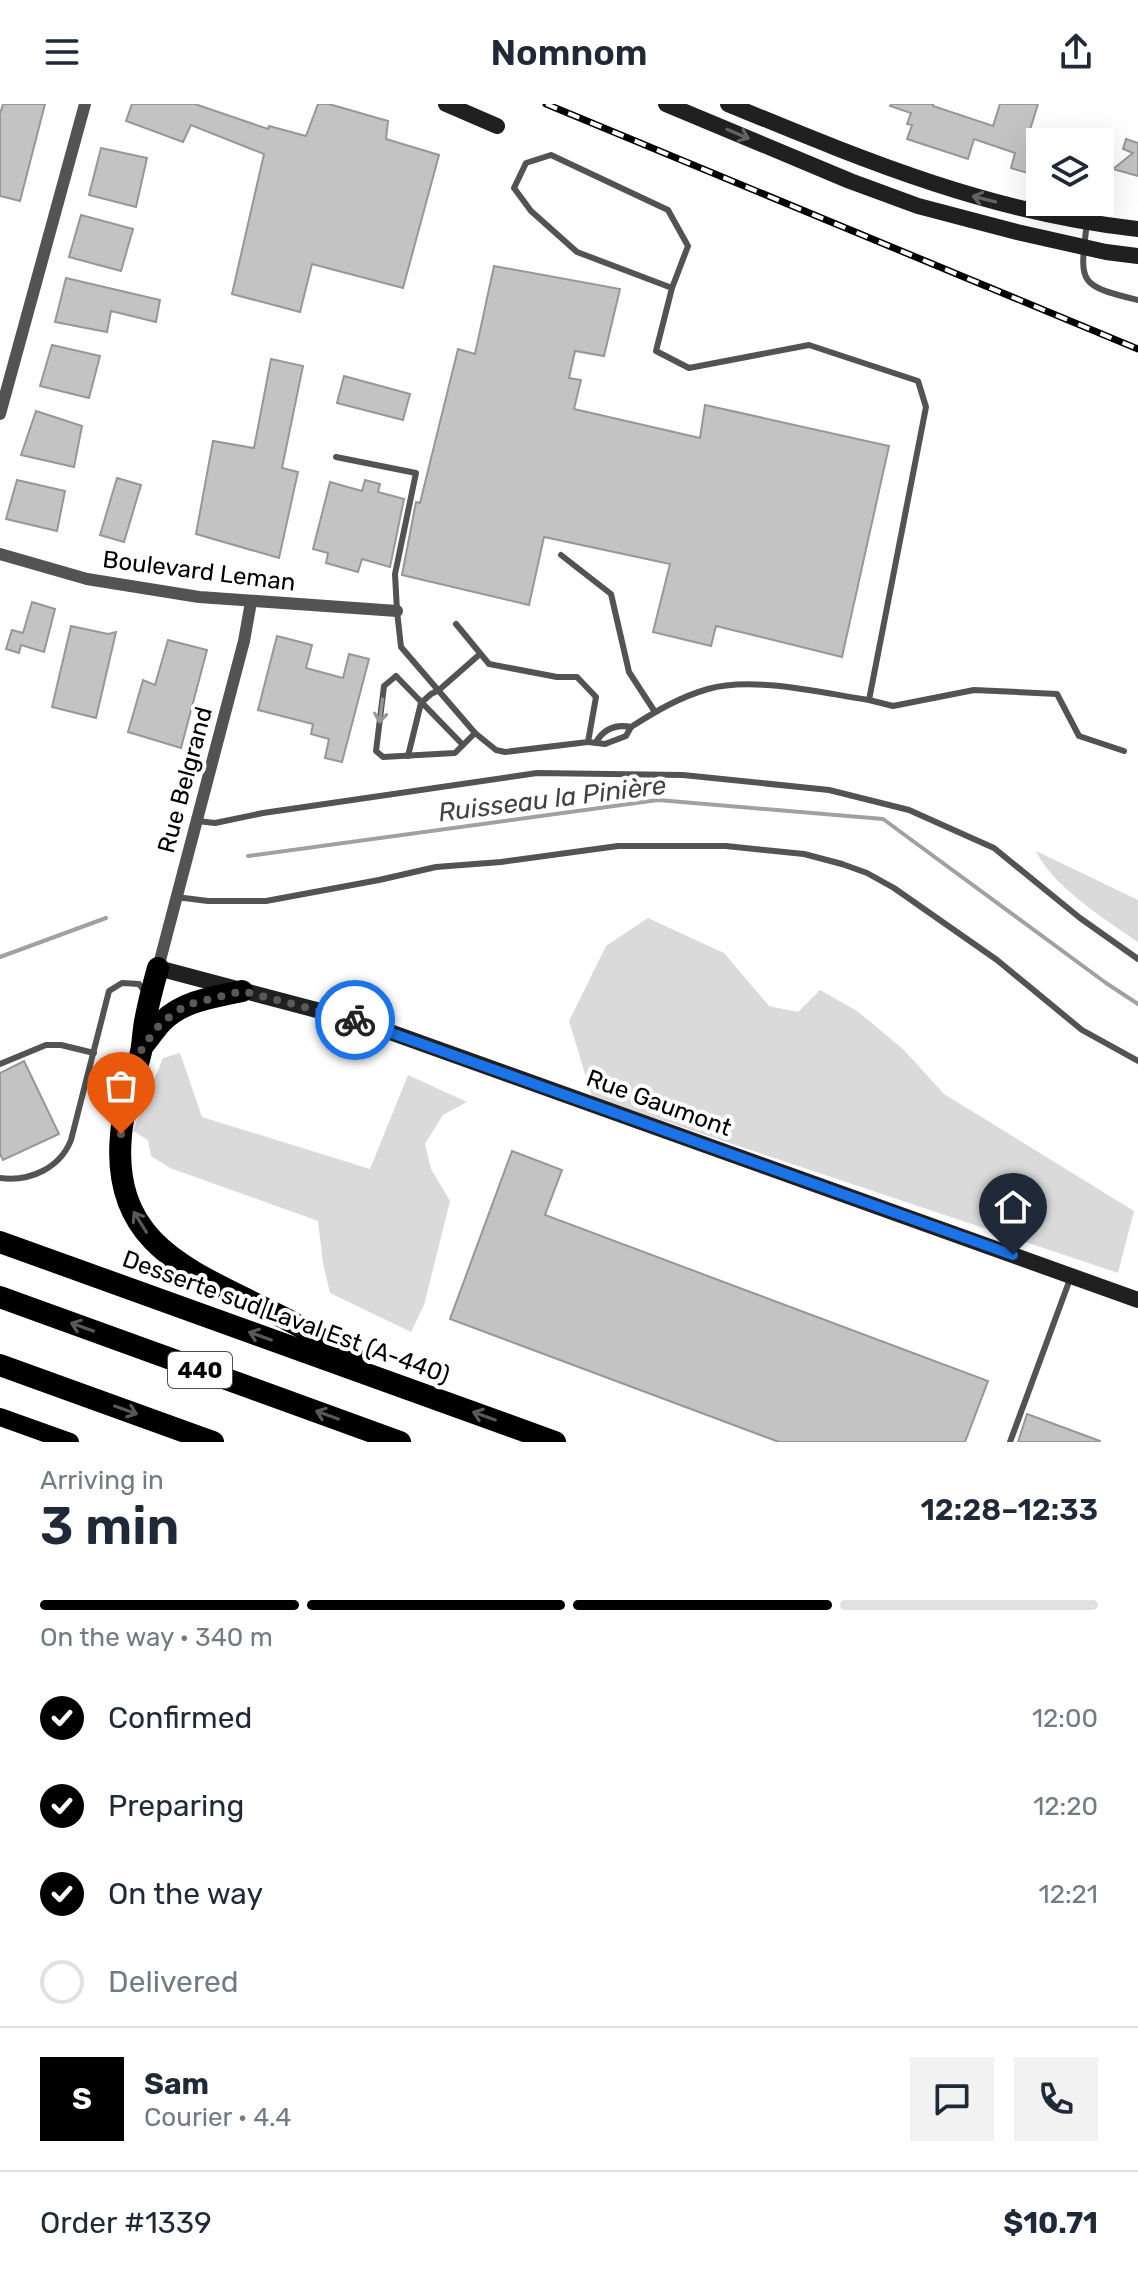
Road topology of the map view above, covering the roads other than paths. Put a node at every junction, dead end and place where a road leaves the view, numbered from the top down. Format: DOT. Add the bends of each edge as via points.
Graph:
graph roads {
  1 [pos="85,104"];
  2 [pos="446,104"];
  3 [pos="666,104"];
  4 [pos="728,104"];
  5 [pos="497,126"];
  6 [pos="1087,222"];
  7 [pos="1138,229"];
  8 [pos="1085,246"];
  9 [pos="1138,256"];
  10 [pos="672,288"];
  11 [pos="1138,300"];
  12 [pos="0,414"];
  13 [pos="336,457"];
  14 [pos="0,554"];
  15 [pos="561,555"];
  16 [pos="251,602"];
  17 [pos="397,611"];
  18 [pos="456,624"];
  19 [pos="480,654"];
  20 [pos="439,690"];
  21 [pos="869,700"];
  22 [pos="421,703"];
  23 [pos="655,712"];
  24 [pos="631,727"];
  25 [pos="475,733"];
  26 [pos="592,742"];
  27 [pos="463,745"];
  28 [pos="1124,751"];
  29 [pos="408,756"];
  30 [pos="197,821"];
  31 [pos="176,897"];
  32 [pos="1138,959"];
  33 [pos="158,968"];
  34 [pos="145,991"];
  35 [pos="242,991"];
  36 [pos="142,1048"];
  37 [pos="94,1053"];
  38 [pos="1138,1061"];
  39 [pos="0,1064"];
  40 [pos="0,1178"];
  41 [pos="0,1242"];
  42 [pos="1072,1276"];
  43 [pos="0,1297"];
  44 [pos="1138,1300"];
  45 [pos="0,1365"];
  46 [pos="413,1391"];
  47 [pos="0,1417"];
  48 [pos="70,1442"];
  49 [pos="213,1442"];
  50 [pos="400,1442"];
  51 [pos="555,1442"];
  52 [pos="1010,1442"];
  1 -- 12 [label="street"];
  2 -- 5 [label="street"];
  3 -- 8 [label="street, one-way" via="907,202"];
  6 -- 4 [label="street, one-way" via="916,179"];
  6 -- 7 [label="street"];
  6 -- 8 [label="lane"];
  8 -- 9 [label="street"];
  8 -- 11 [label="lane" via="1085,275 1091,285"];
  10 -- 10 [label="lane" via="688,246 668,210 551,155 526,163 514,188 531,211 577,252"];
  10 -- 21 [label="lane" via="656,351 689,368 809,345 918,381 926,407"];
  13 -- 17 [label="lane" via="416,473 395,574"];
  14 -- 16 [label="street, Boulevard Leman" via="87,579"];
  15 -- 23 [label="lane" via="611,594 629,672"];
  16 -- 17 [label="street, Boulevard Leman"];
  16 -- 30 [label="street, Rue Belgrand"];
  17 -- 20 [label="lane" via="401,647"];
  18 -- 19 [label="lane"];
  19 -- 20 [label="lane"];
  19 -- 26 [label="lane" via="489,664 577,677 596,697"];
  20 -- 22 [label="lane"];
  20 -- 25 [label="lane"];
  21 -- 23 [label="lane" via="749,683 710,688"];
  21 -- 28 [label="lane" via="893,706 974,690 1057,694 1079,736"];
  22 -- 27 [label="lane"];
  22 -- 29 [label="lane"];
  22 -- 29 [label="lane, one-way" via="396,676 384,686 376,751 383,757"];
  23 -- 24 [label="lane"];
  24 -- 26 [label="lane" via="606,730"];
  24 -- 26 [label="lane" via="626,736 605,744"];
  25 -- 26 [label="lane" via="505,752"];
  25 -- 27 [label="lane"];
  27 -- 29 [label="lane" via="455,753"];
  30 -- 31 [label="street, Rue Belgrand"];
  30 -- 32 [label="lane" via="215,823 537,773 683,775 829,790 909,810 994,848"];
  31 -- 33 [label="street, Rue Belgrand"];
  31 -- 38 [label="lane" via="266,901 436,867 618,846 726,846 804,854 867,873 894,888 997,960 1082,1030"];
  33 -- 34 [label="highway"];
  33 -- 35 [label="street, Rue Gaumont"];
  34 -- 36 [label="highway"];
  34 -- 37 [label="lane" via="122,983 109,991"];
  35 -- 36 [label="highway" via="179,1009"];
  35 -- 42 [label="street, Rue Gaumont" via="413,1039"];
  46 -- 36 [label="highway, one-way" via="195,1274 149,1236 126,1195 120,1159 125,1111"];
  37 -- 39 [label="lane" via="46,1045"];
  37 -- 40 [label="lane" via="63,1157 27,1177"];
  46 -- 41 [label="highway, Desserte sud Laval Est (A-440), one-way"];
  42 -- 44 [label="street, Rue Gaumont"];
  42 -- 52 [label="lane"];
  50 -- 43 [label="highway, 440, one-way"];
  45 -- 49 [label="highway, 440, one-way"];
  51 -- 46 [label="highway, Desserte sud Laval Est (A-440), one-way"];
  47 -- 48 [label="main road"];
}
